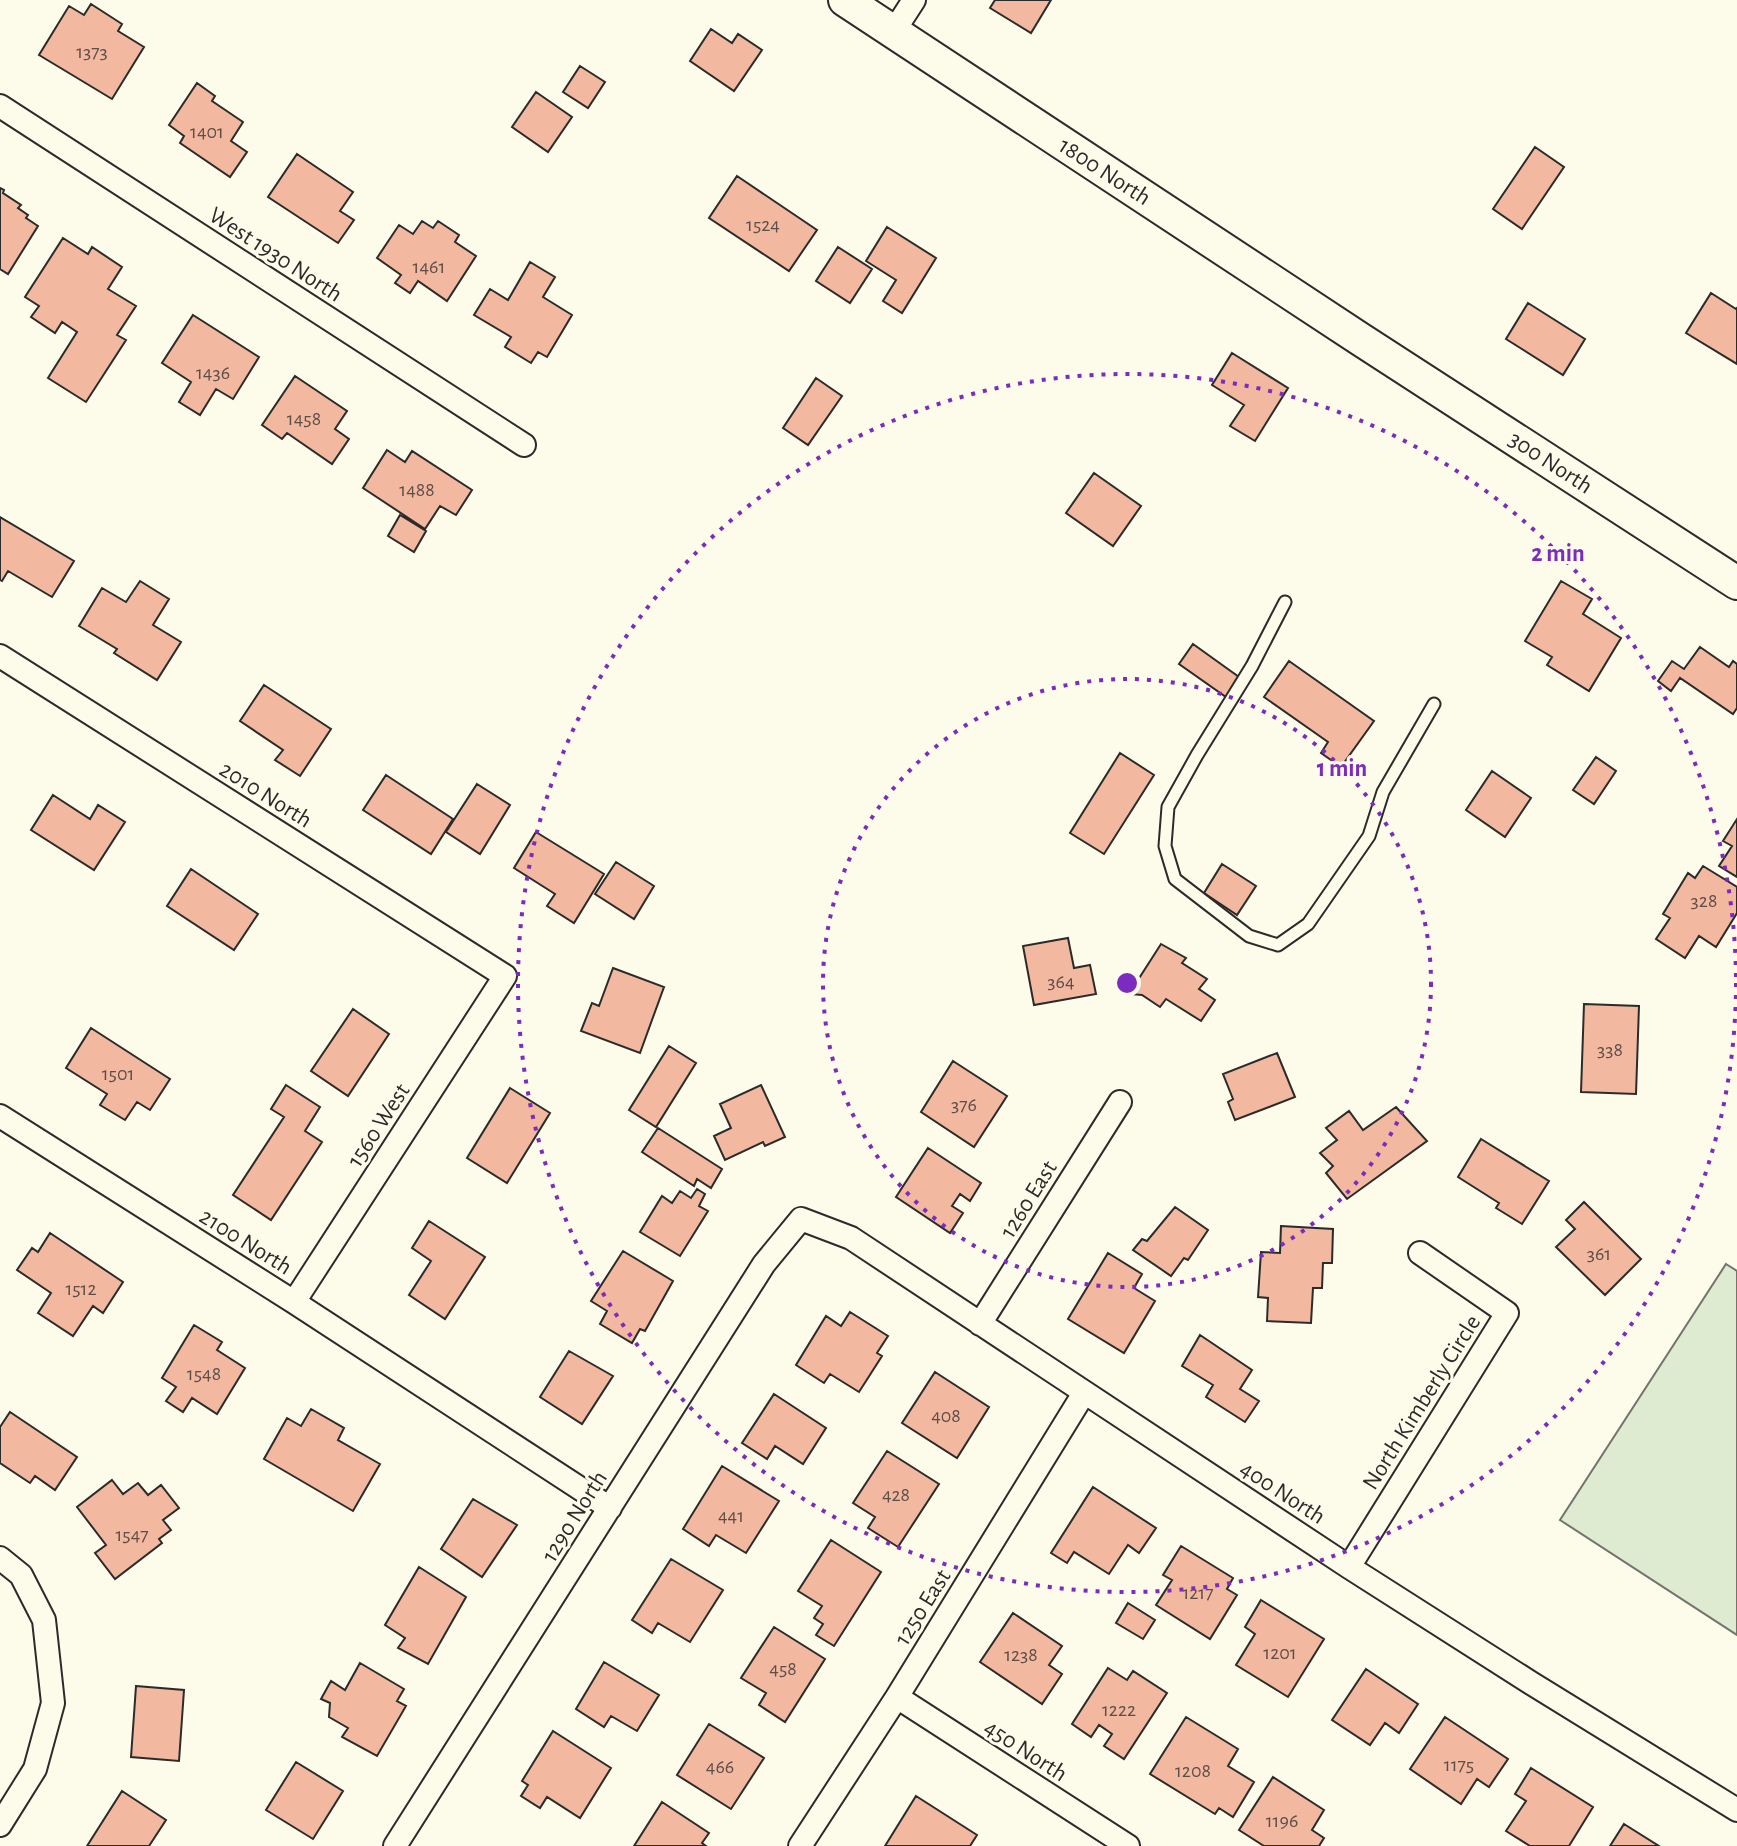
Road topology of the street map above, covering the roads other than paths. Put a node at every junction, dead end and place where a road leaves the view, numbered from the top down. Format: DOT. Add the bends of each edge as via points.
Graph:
graph roads {
  1 [pos="845,0"];
  2 [pos="914,0"];
  3 [pos="894,31"];
  4 [pos="0,106"];
  5 [pos="1365,342"];
  6 [pos="524,445"];
  7 [pos="1737,583"];
  8 [pos="1285,602"];
  9 [pos="0,656"];
  10 [pos="1434,704"];
  11 [pos="505,976"];
  12 [pos="1120,1102"];
  13 [pos="0,1116"];
  14 [pos="801,1219"];
  15 [pos="1420,1253"];
  16 [pos="294,1302"];
  17 [pos="980,1324"];
  18 [pos="1084,1393"];
  19 [pos="610,1508"];
  20 [pos="0,1558"];
  21 [pos="1349,1567"];
  22 [pos="897,1697"];
  23 [pos="1737,1810"];
  24 [pos="0,1825"];
  25 [pos="395,1846"];
  26 [pos="800,1846"];
  27 [pos="1128,1846"];
  1 -- 3 [label="street, 1800 North"];
  2 -- 3 [label="street"];
  3 -- 5 [label="street, 1800 North"];
  4 -- 6 [label="street, West 1930 North"];
  5 -- 7 [label="street, 300 North"];
  8 -- 10 [label="lane" via="1168,807 1165,846 1175,879 1249,936 1278,945 1308,924 1369,836 1383,792"];
  9 -- 11 [label="street, 2010 North"];
  11 -- 16 [label="street, 1560 West"];
  12 -- 17 [label="street, 1260 East"];
  13 -- 16 [label="street, 2100 North"];
  14 -- 17 [label="street, 400 North" via="851,1238"];
  14 -- 19 [label="street, 1290 North" via="764,1264"];
  15 -- 21 [label="street, North Kimberly Circle" via="1507,1313"];
  16 -- 19 [label="street, 2100 North"];
  17 -- 18 [label="street, 400 North"];
  18 -- 21 [label="street, 400 North"];
  18 -- 22 [label="street, 1250 East"];
  19 -- 25 [label="street, 1290 North"];
  20 -- 24 [label="street" via="21,1575 44,1620 53,1703 35,1769"];
  21 -- 23 [label="street, 400 North"];
  22 -- 26 [label="street, 1250 East"];
  22 -- 27 [label="street, 450 North"];
}
